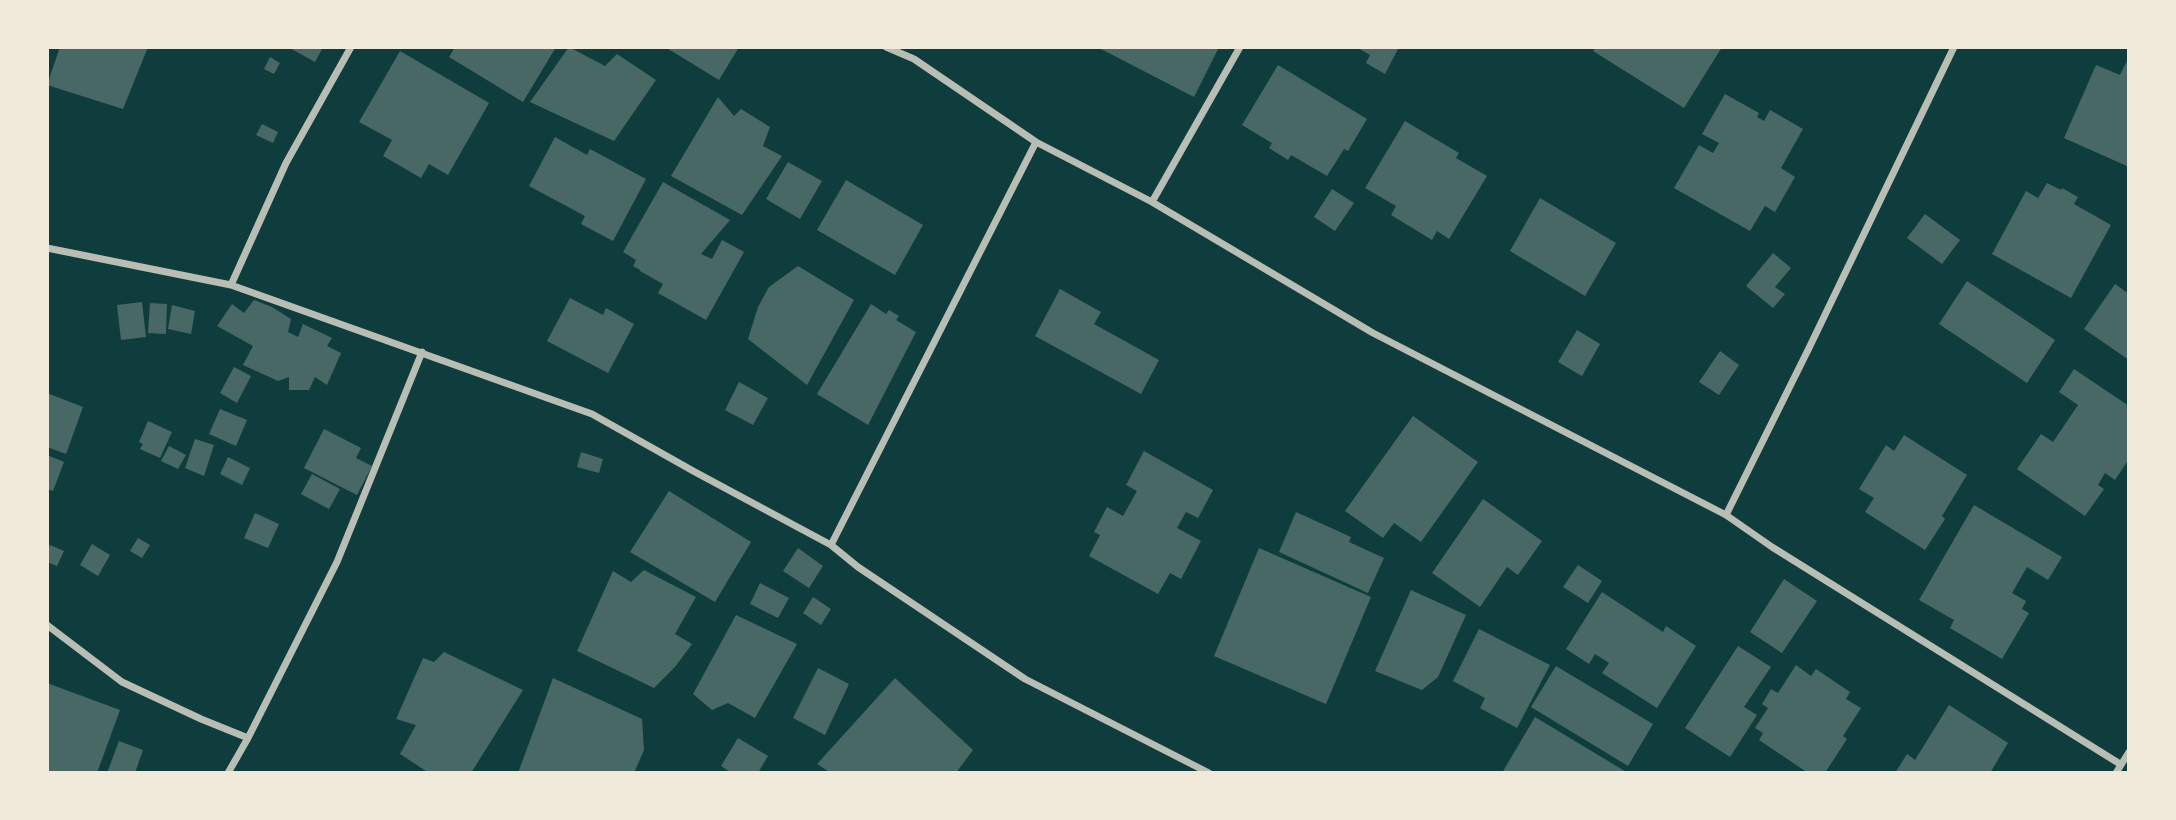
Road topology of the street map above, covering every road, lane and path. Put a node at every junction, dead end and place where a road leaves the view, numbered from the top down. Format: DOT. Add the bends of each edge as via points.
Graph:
graph roads {
  1 [pos="351,47"];
  2 [pos="886,47"];
  3 [pos="1240,47"];
  4 [pos="1954,47"];
  5 [pos="1036,142"];
  6 [pos="1152,202"];
  7 [pos="47,248"];
  8 [pos="231,285"];
  9 [pos="422,352"];
  10 [pos="1726,515"];
  11 [pos="831,545"];
  12 [pos="47,625"];
  13 [pos="248,738"];
  14 [pos="2129,752"];
  15 [pos="2120,764"];
  16 [pos="228,773"];
  17 [pos="1209,773"];
  18 [pos="2116,773"];
  1 -- 8 [label="street" via="286,163"];
  2 -- 5 [label="street" via="914,59"];
  3 -- 6 [label="street"];
  4 -- 10 [label="street"];
  5 -- 6 [label="street"];
  5 -- 11 [label="street"];
  6 -- 10 [label="street" via="1373,332"];
  7 -- 8 [label="street"];
  8 -- 9 [label="street"];
  9 -- 11 [label="street" via="592,414"];
  9 -- 13 [label="street" via="337,562"];
  10 -- 15 [label="street"];
  11 -- 17 [label="street" via="1025,679"];
  12 -- 13 [label="street" via="122,681"];
  13 -- 16 [label="street"];
  14 -- 15 [label="street"];
  15 -- 18 [label="street"];
}
